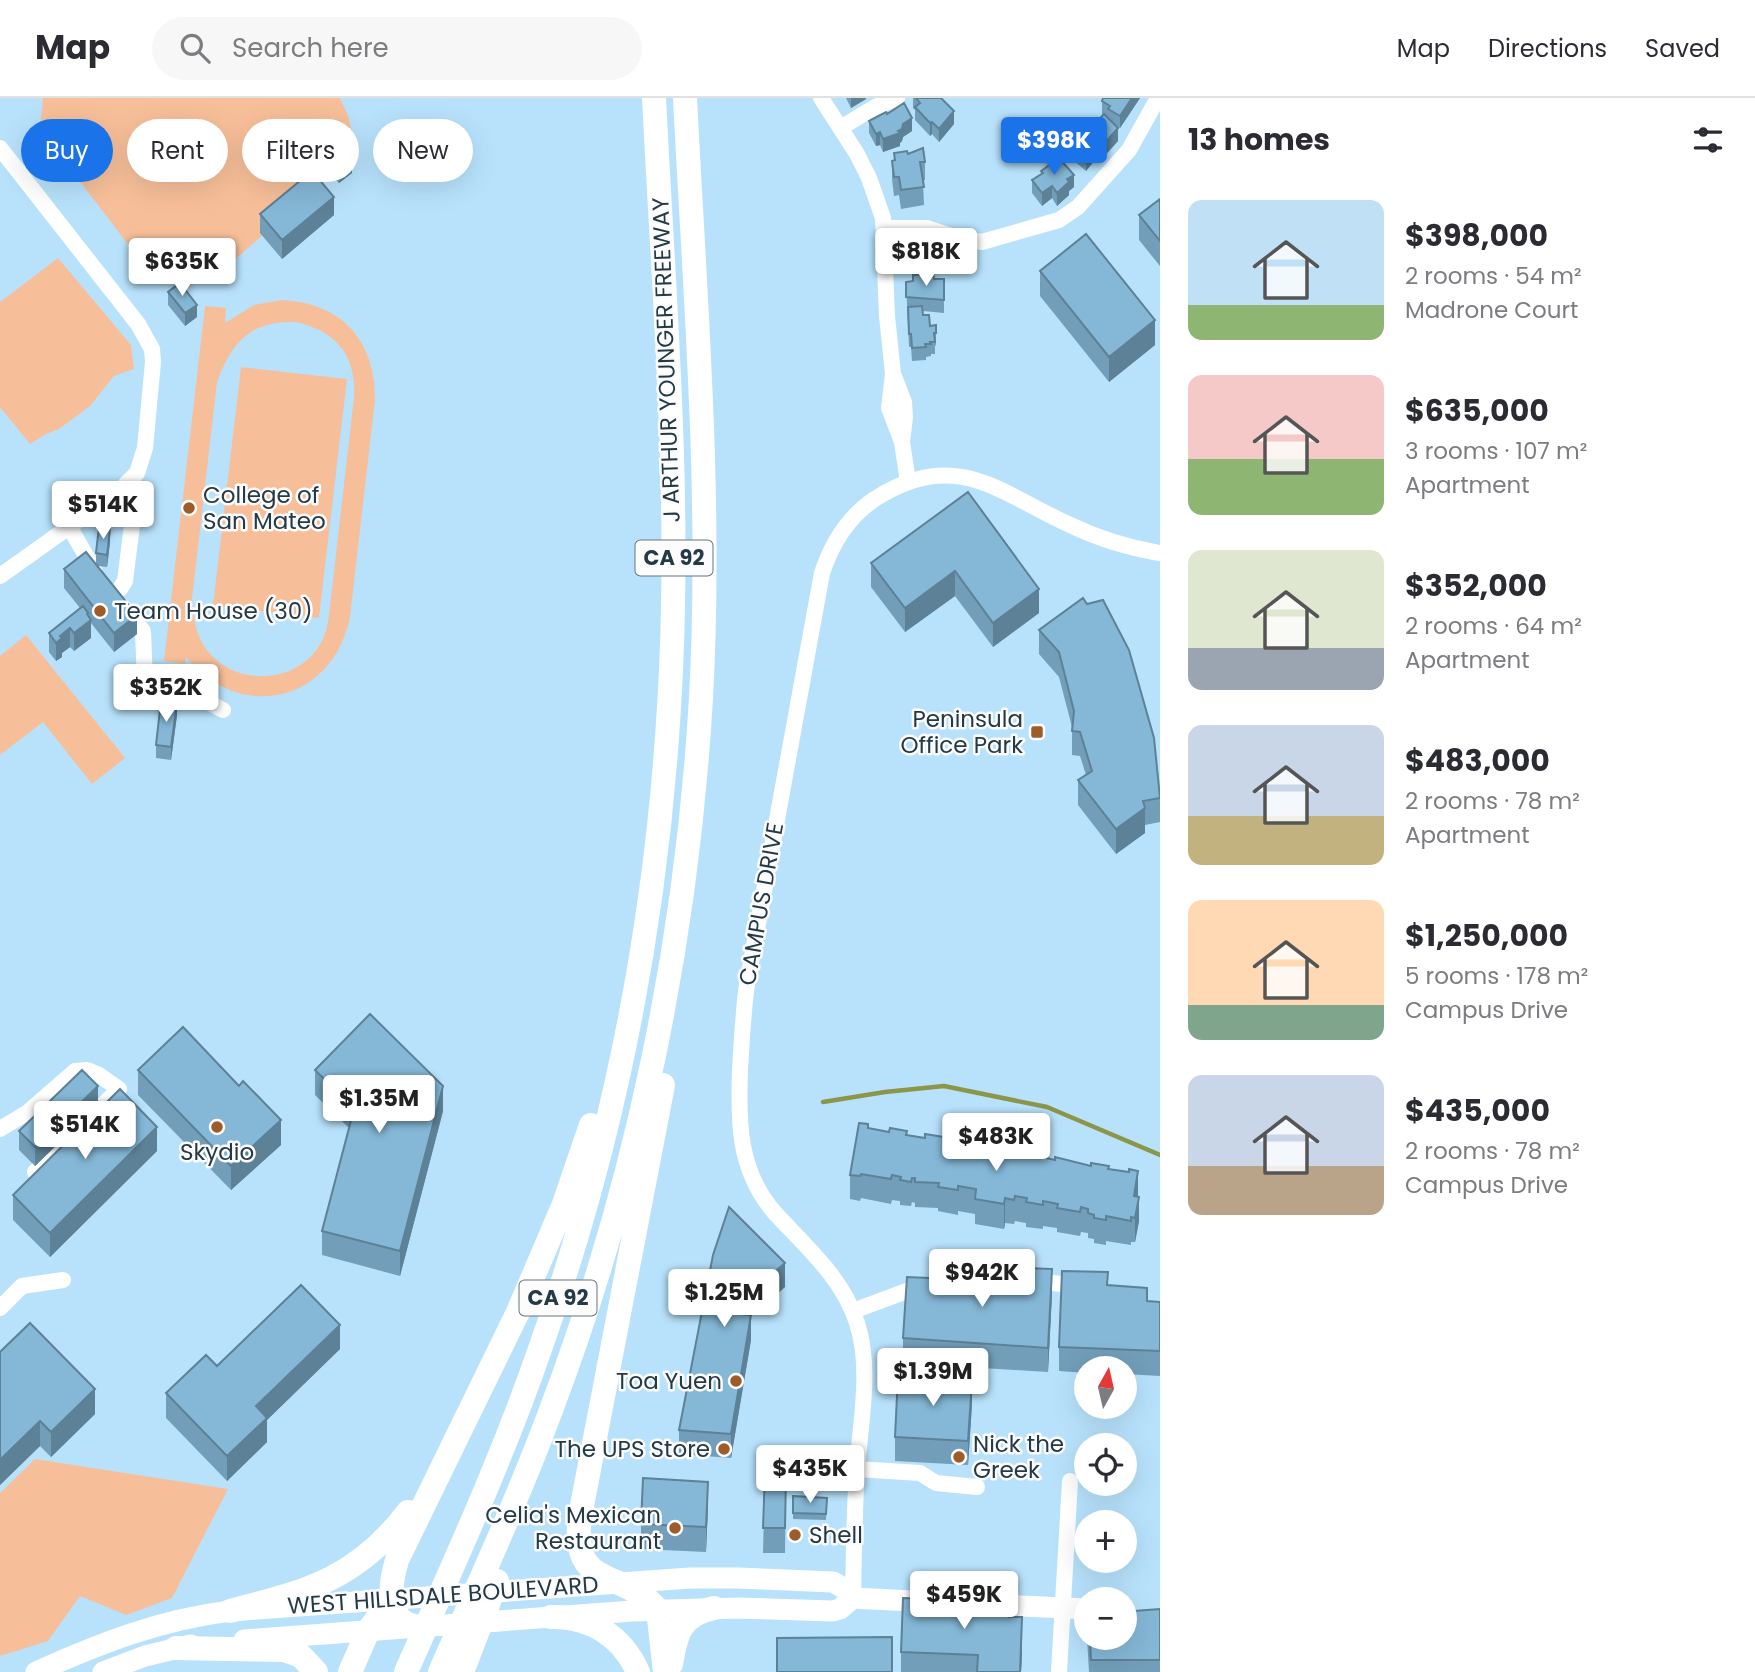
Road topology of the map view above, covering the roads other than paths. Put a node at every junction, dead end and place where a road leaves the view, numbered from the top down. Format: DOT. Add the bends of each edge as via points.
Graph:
graph roads {
  1 [pos="654,98"];
  2 [pos="685,98"];
  3 [pos="821,98"];
  4 [pos="897,98"];
  5 [pos="1158,98"];
  6 [pos="842,127"];
  7 [pos="0,148"];
  8 [pos="884,228"];
  9 [pos="132,479"];
  10 [pos="908,482"];
  11 [pos="69,526"];
  12 [pos="1160,553"];
  13 [pos="0,576"];
  14 [pos="113,594"];
  15 [pos="223,710"];
  16 [pos="678,917"];
  17 [pos="630,1016"];
  18 [pos="0,1129"];
  19 [pos="35,1172"];
  20 [pos="63,1280"];
  21 [pos="1094,1287"];
  22 [pos="0,1308"];
  23 [pos="853,1311"];
  24 [pos="443,1467"];
  25 [pos="857,1469"];
  26 [pos="1070,1481"];
  27 [pos="977,1486"];
  28 [pos="621,1582"];
  29 [pos="853,1598"];
  30 [pos="391,1600"];
  31 [pos="714,1608"];
  32 [pos="1063,1608"];
  33 [pos="1074,1608"];
  34 [pos="658,1610"];
  35 [pos="230,1611"];
  36 [pos="551,1617"];
  37 [pos="424,1627"];
  38 [pos="368,1631"];
  39 [pos="176,1648"];
  40 [pos="456,1661"];
  41 [pos="410,1663"];
  42 [pos="36,1672"];
  43 [pos="103,1672"];
  44 [pos="316,1672"];
  45 [pos="350,1672"];
  46 [pos="638,1672"];
  47 [pos="667,1672"];
  48 [pos="1059,1672"];
  1 -- 17 [label="highway, J ARTHUR YOUNGER FREEWAY / CA 92" via="672,482 673,617 662,800"];
  2 -- 16 [label="highway, J ARTHUR YOUNGER FREEWAY / CA 92" via="705,600 696,769"];
  3 -- 6 [label="street"];
  4 -- 6 [label="street"];
  5 -- 8 [label="street" via="1129,150 1078,207 1059,220 982,242 927,228"];
  6 -- 8 [label="street" via="869,178"];
  7 -- 9 [label="street" via="149,343 153,373 145,448"];
  8 -- 10 [label="street" via="893,374 889,408 902,442"];
  9 -- 11 [label="street"];
  9 -- 14 [label="street" via="135,501 125,581"];
  10 -- 12 [label="street, CAMPUS DRIVE" via="947,476 984,482 1080,530"];
  10 -- 23 [label="street, CAMPUS DRIVE" via="875,498 854,516 836,540 822,573 753,945 742,1034 739,1127 750,1174 773,1211 835,1279"];
  11 -- 13 [label="street"];
  11 -- 14 [label="street"];
  14 -- 15 [label="street" via="143,631 145,684 180,688"];
  16 -- 28 [label="highway" via="662,1093 578,1533 588,1566 600,1576"];
  16 -- 40 [label="highway, J ARTHUR YOUNGER FREEWAY / CA 92" via="662,1012 602,1259 495,1565"];
  17 -- 24 [label="highway" via="552,1233"];
  17 -- 41 [label="highway, J ARTHUR YOUNGER FREEWAY / CA 92" via="596,1167 554,1309 515,1418"];
  18 -- 19 [label="street" via="75,1071 87,1070 119,1089"];
  20 -- 22 [label="street" via="22,1286"];
  21 -- 23 [label="street" via="1025,1280 965,1281 912,1289"];
  23 -- 25 [label="street, CAMPUS DRIVE" via="863,1344 864,1368"];
  24 -- 30 [label="highway" via="397,1560"];
  24 -- 35 [label="highway" via="387,1538 349,1570 318,1586"];
  25 -- 27 [label="street" via="920,1473 936,1483"];
  25 -- 29 [label="street, CAMPUS DRIVE"];
  26 -- 32 [label="street"];
  28 -- 29 [label="main road, WEST HILLSDALE BOULEVARD" via="819,1581 838,1583"];
  28 -- 30 [label="main road, WEST HILLSDALE BOULEVARD"];
  28 -- 34 [label="highway"];
  29 -- 31 [label="main road, WEST HILLSDALE BOULEVARD" via="832,1611"];
  29 -- 32 [label="main road, WEST HILLSDALE BOULEVARD"];
  30 -- 35 [label="main road, WEST HILLSDALE BOULEVARD"];
  30 -- 37 [label="highway" via="402,1621"];
  30 -- 38 [label="highway"];
  31 -- 34 [label="main road, WEST HILLSDALE BOULEVARD"];
  31 -- 47 [label="highway" via="695,1614 681,1626"];
  32 -- 33 [label="main road, WEST HILLSDALE BOULEVARD"];
  32 -- 48 [label="street"];
  34 -- 36 [label="main road, WEST HILLSDALE BOULEVARD"];
  34 -- 47 [label="highway"];
  35 -- 42 [label="main road, WEST HILLSDALE BOULEVARD" via="136,1631"];
  36 -- 37 [label="main road, WEST HILLSDALE BOULEVARD"];
  36 -- 46 [label="highway" via="577,1619 603,1629 622,1646"];
  37 -- 38 [label="main road, WEST HILLSDALE BOULEVARD"];
  38 -- 39 [label="main road, WEST HILLSDALE BOULEVARD"];
  38 -- 45 [label="highway"];
  39 -- 43 [label="main road, WEST HILLSDALE BOULEVARD"];
  39 -- 44 [label="highway" via="284,1650"];
}
